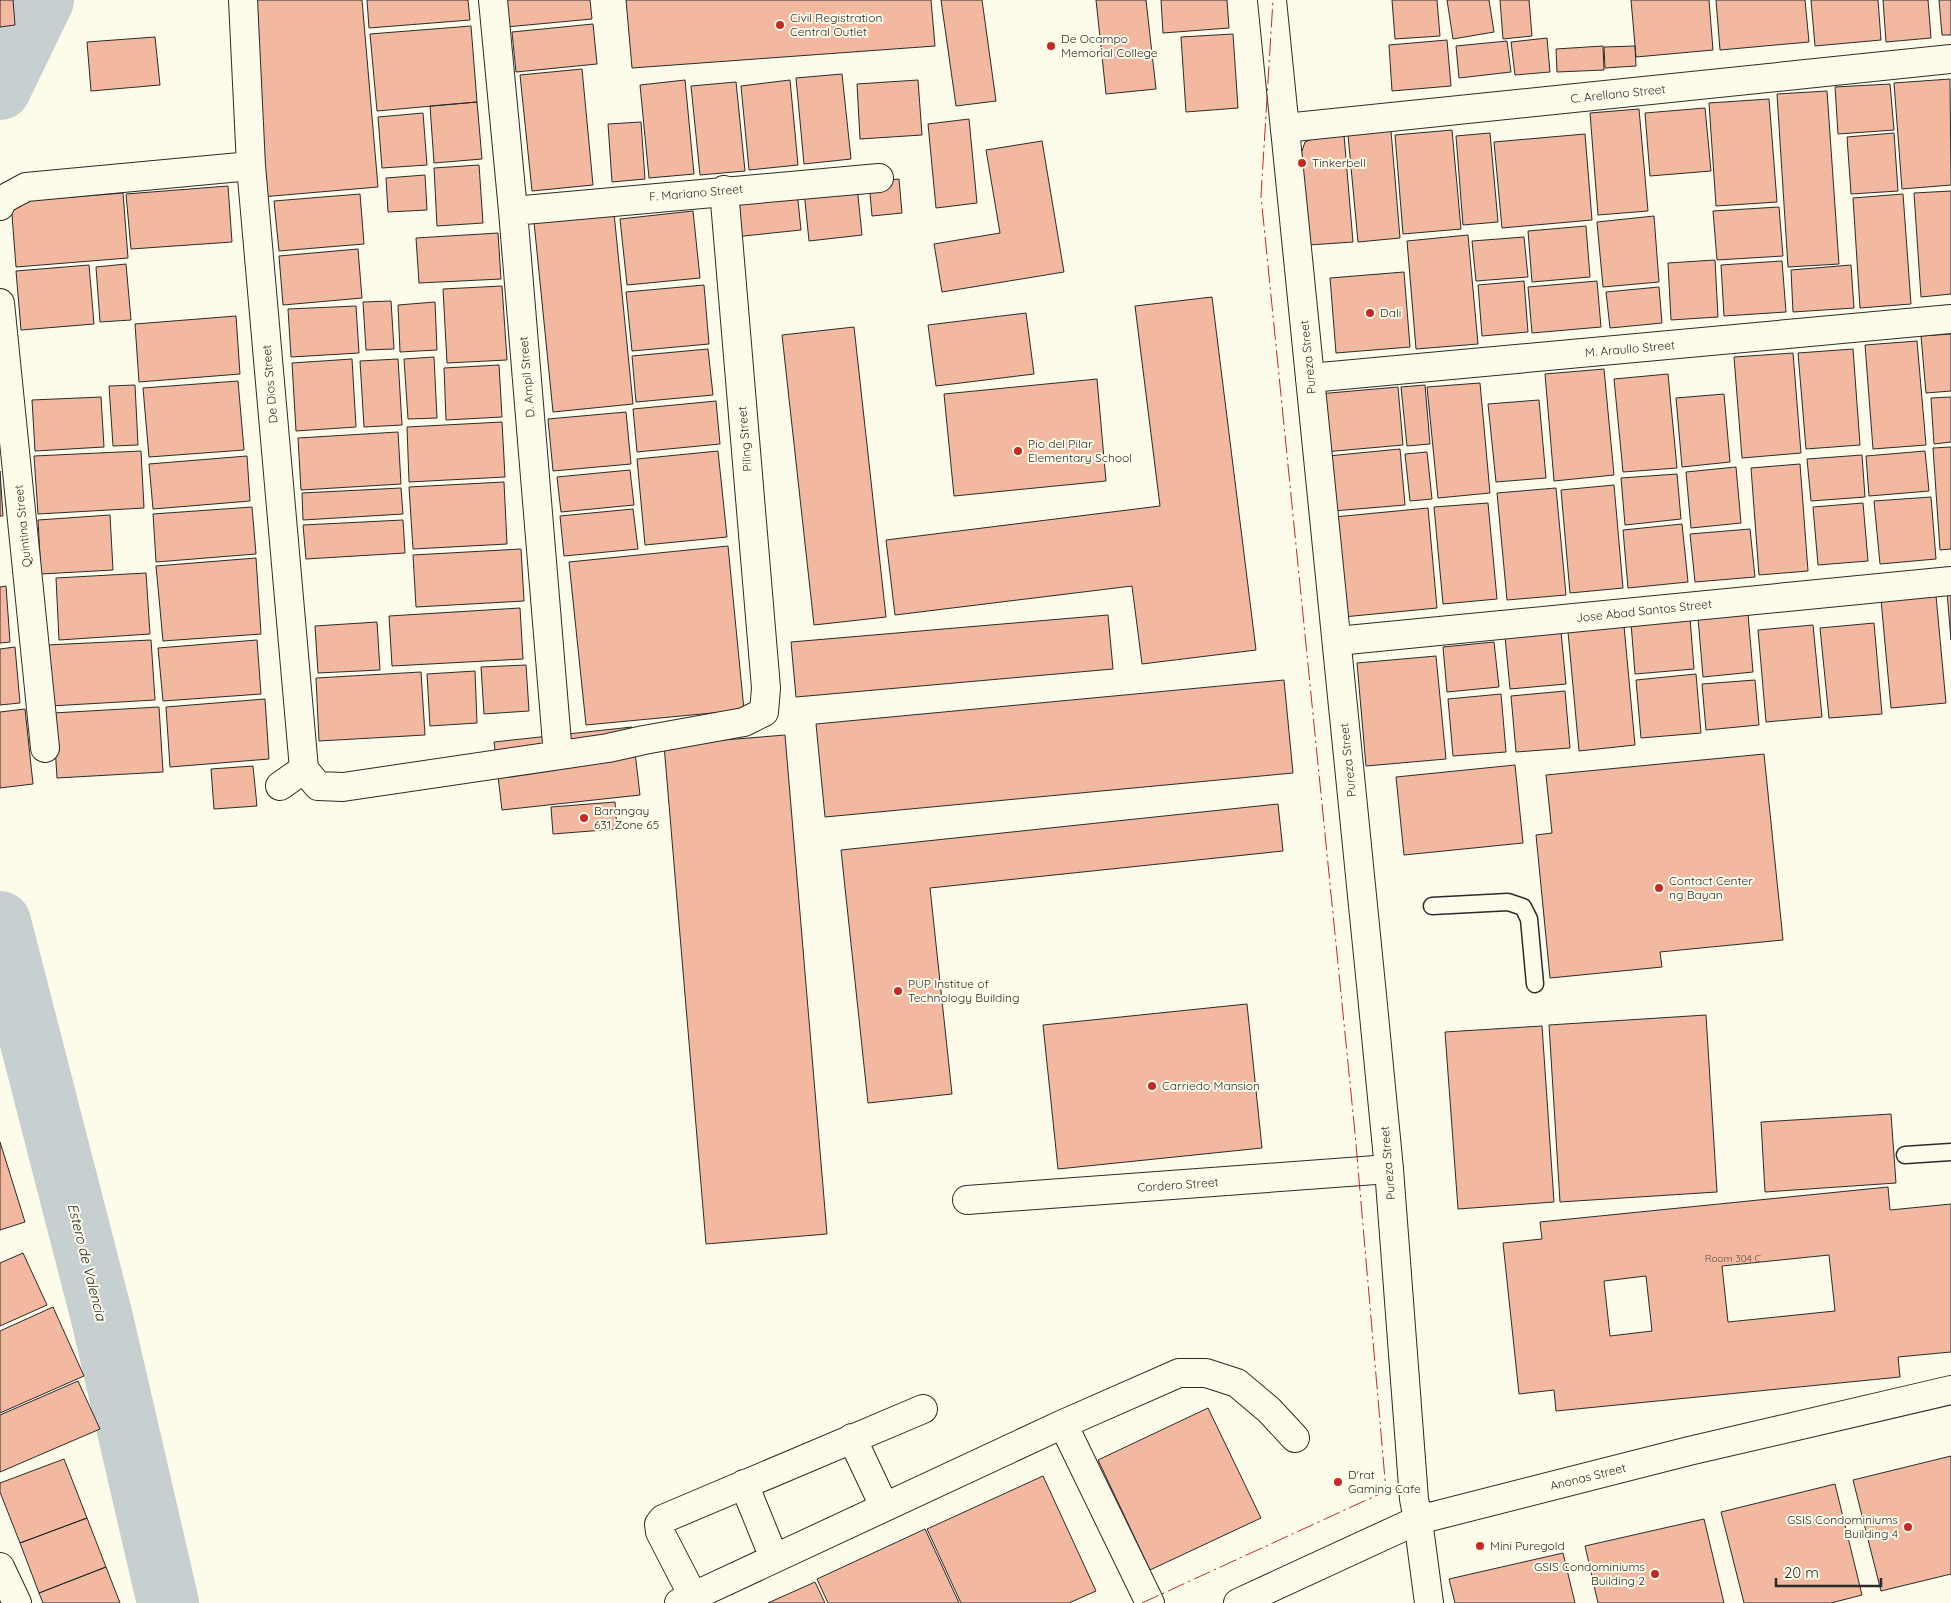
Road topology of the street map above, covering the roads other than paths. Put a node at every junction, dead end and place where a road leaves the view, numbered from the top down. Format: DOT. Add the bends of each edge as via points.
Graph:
graph roads {
  1 [pos="243,0"];
  2 [pos="493,0"];
  3 [pos="1272,0"];
  4 [pos="1951,59"];
  5 [pos="1286,128"];
  6 [pos="251,166"];
  7 [pos="879,178"];
  8 [pos="724,190"];
  9 [pos="0,206"];
  10 [pos="513,210"];
  11 [pos="0,303"];
  12 [pos="1951,319"];
  13 [pos="1310,378"];
  14 [pos="1951,581"];
  15 [pos="1337,641"];
  16 [pos="45,748"];
  17 [pos="558,755"];
  18 [pos="304,768"];
  19 [pos="280,786"];
  20 [pos="1432,906"];
  21 [pos="1535,984"];
  22 [pos="1951,1152"];
  23 [pos="1905,1155"];
  24 [pos="1388,1169"];
  25 [pos="967,1200"];
  26 [pos="1951,1390"];
  27 [pos="923,1409"];
  28 [pos="1062,1424"];
  29 [pos="852,1438"];
  30 [pos="1295,1438"];
  31 [pos="744,1484"];
  32 [pos="884,1506"];
  33 [pos="1418,1520"];
  34 [pos="774,1558"];
  35 [pos="0,1567"];
  36 [pos="686,1600"];
  37 [pos="16,1603"];
  38 [pos="1150,1603"];
  39 [pos="1238,1603"];
  40 [pos="1429,1603"];
  1 -- 6 [label="street, De Dios Street"];
  2 -- 10 [label="street, D. Ampil Street"];
  3 -- 5 [label="street, Pureza Street"];
  4 -- 5 [label="street, C. Arellano Street"];
  5 -- 13 [label="street, Pureza Street"];
  6 -- 9 [label="street" via="26,187 2,200"];
  6 -- 18 [label="street, De Dios Street"];
  7 -- 8 [label="street, F. Mariano Street"];
  8 -- 10 [label="street, F. Mariano Street"];
  8 -- 17 [label="street, Piling Street" via="766,688 764,712 744,722"];
  10 -- 17 [label="street, D. Ampil Street"];
  11 -- 16 [label="street, Quintina Street"];
  12 -- 13 [label="street, M. Araullo Street"];
  13 -- 15 [label="street, Pureza Street"];
  14 -- 15 [label="street, Jose Abad Santos Street"];
  15 -- 24 [label="street, Pureza Street"];
  17 -- 18 [label="street" via="344,787 318,786"];
  18 -- 19 [label="street"];
  20 -- 21 [label="lane" via="1508,902 1522,907 1529,920"];
  22 -- 23 [label="lane"];
  24 -- 25 [label="street, Cordero Street"];
  24 -- 33 [label="street, Pureza Street"];
  26 -- 33 [label="street, Anonas Street" via="1689,1451"];
  27 -- 29 [label="street"];
  28 -- 30 [label="street" via="1178,1373 1206,1373 1236,1383 1269,1410"];
  28 -- 32 [label="street"];
  28 -- 38 [label="street"];
  29 -- 31 [label="street"];
  29 -- 32 [label="street"];
  31 -- 34 [label="street"];
  31 -- 36 [label="street" via="663,1518 659,1524"];
  32 -- 34 [label="street"];
  33 -- 39 [label="street, Anonas Street"];
  33 -- 40 [label="street, Pureza Street"];
  34 -- 36 [label="street"];
  35 -- 37 [label="street"];
}
